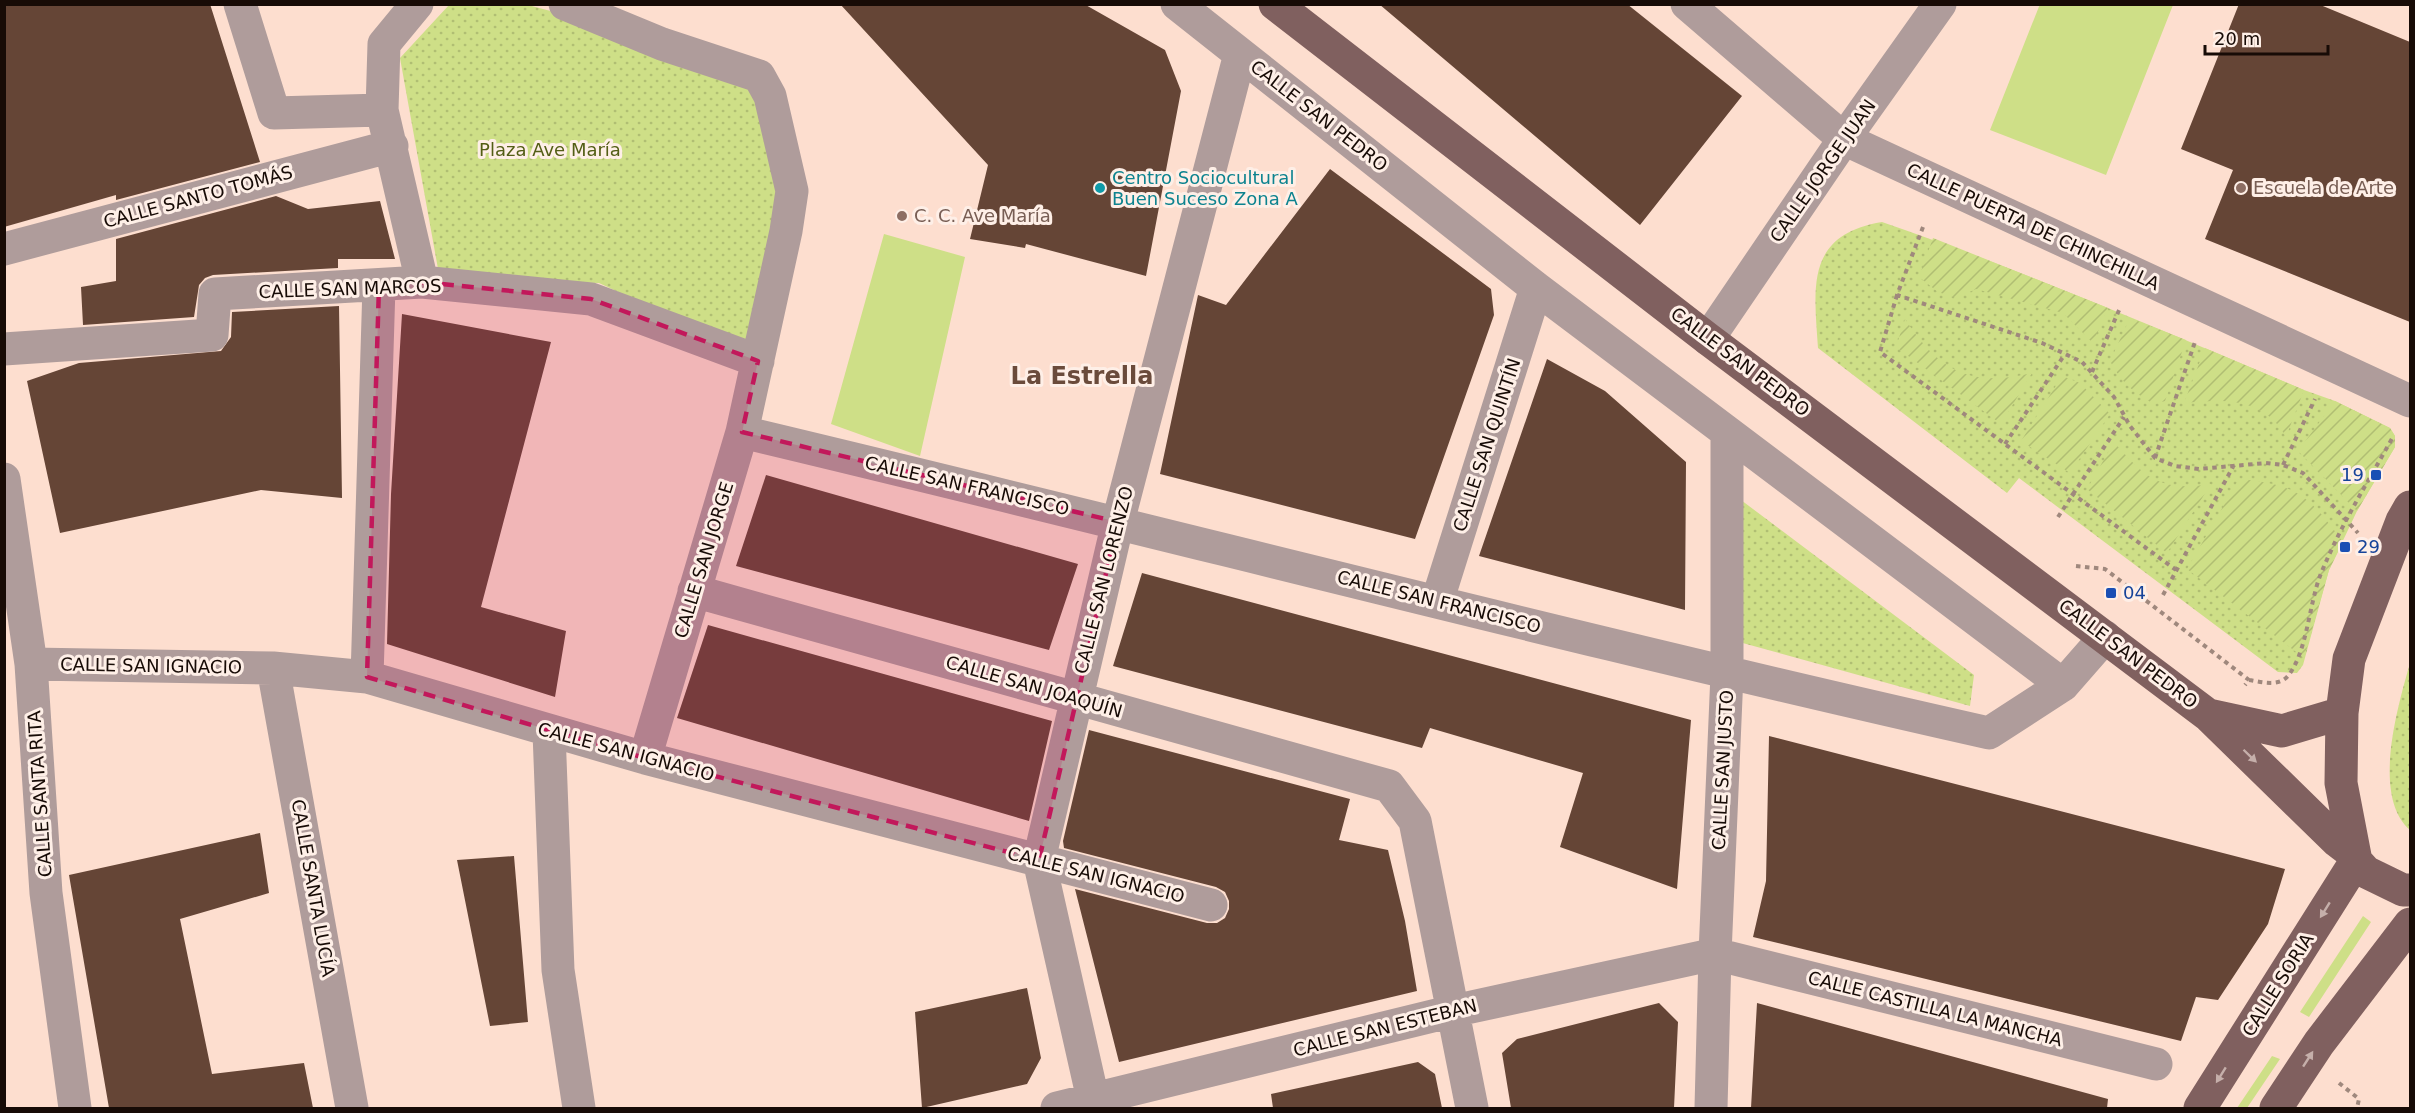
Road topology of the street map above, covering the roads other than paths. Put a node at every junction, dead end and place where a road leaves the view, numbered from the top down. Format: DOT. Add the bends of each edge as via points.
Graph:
graph roads {
  1 [pos="240,4"];
  2 [pos="417,4"];
  3 [pos="565,4"];
  4 [pos="1177,4"];
  5 [pos="1275,4"];
  6 [pos="1687,4"];
  7 [pos="1940,4"];
  8 [pos="1307,17"];
  9 [pos="1240,54"];
  10 [pos="382,110"];
  11 [pos="1844,139"];
  12 [pos="392,146"];
  13 [pos="4,249"];
  14 [pos="422,282"];
  15 [pos="379,286"];
  16 [pos="1536,288"];
  17 [pos="1708,339"];
  18 [pos="4,349"];
  19 [pos="758,361"];
  20 [pos="2404,414"];
  21 [pos="742,432"];
  22 [pos="1727,432"];
  23 [pos="4,479"];
  24 [pos="2410,507"];
  25 [pos="1118,522"];
  26 [pos="694,591"];
  27 [pos="1437,602"];
  28 [pos="2105,637"];
  29 [pos="31,664"];
  30 [pos="273,668"];
  31 [pos="1727,674"];
  32 [pos="367,677"];
  33 [pos="2063,685"];
  34 [pos="1075,699"];
  35 [pos="2342,713"];
  36 [pos="2208,715"];
  37 [pos="549,732"];
  38 [pos="645,758"];
  39 [pos="1038,860"];
  40 [pos="2358,862"];
  41 [pos="2410,890"];
  42 [pos="1211,905"];
  43 [pos="2409,930"];
  44 [pos="1714,954"];
  45 [pos="1453,1011"];
  46 [pos="2156,1064"];
  47 [pos="1094,1104"];
  48 [pos="75,1108"];
  49 [pos="352,1108"];
  50 [pos="579,1108"];
  51 [pos="1058,1108"];
  52 [pos="1472,1108"];
  53 [pos="1711,1108"];
  54 [pos="2200,1108"];
  55 [pos="2276,1108"];
  1 -- 10 [label="street" via="274,113"];
  2 -- 10 [label="street" via="384,44"];
  3 -- 19 [label="street" via="662,44 759,76 770,96 792,191"];
  4 -- 9 [label="street, CALLE SAN PEDRO"];
  5 -- 8 [label="main road, CALLE SAN PEDRO"];
  6 -- 11 [label="street, CALLE PUERTA DE CHINCHILLA"];
  7 -- 11 [label="street, CALLE JORGE JUAN"];
  8 -- 17 [label="main road, CALLE SAN PEDRO"];
  9 -- 16 [label="street, CALLE SAN PEDRO"];
  9 -- 25 [label="street, CALLE SAN LORENZO"];
  10 -- 12 [label="street"];
  11 -- 17 [label="street, CALLE JORGE JUAN"];
  11 -- 20 [label="street, CALLE PUERTA DE CHINCHILLA"];
  12 -- 13 [label="street, CALLE SANTO TOMÁS"];
  12 -- 14 [label="street"];
  14 -- 15 [label="street, CALLE SAN MARCOS"];
  14 -- 19 [label="street, CALLE SAN MARCOS" via="591,298"];
  15 -- 18 [label="street, CALLE SAN MARCOS" via="215,294 212,335"];
  15 -- 32 [label="street"];
  16 -- 22 [label="street, CALLE SAN PEDRO"];
  16 -- 27 [label="street, CALLE SAN QUINTÍN"];
  17 -- 28 [label="main road, CALLE SAN PEDRO"];
  19 -- 21 [label="street, CALLE SAN JORGE"];
  21 -- 25 [label="street, CALLE SAN FRANCISCO"];
  21 -- 26 [label="street, CALLE SAN JORGE"];
  22 -- 31 [label="street, CALLE SAN JUSTO"];
  22 -- 33 [label="street, CALLE SAN PEDRO"];
  23 -- 29 [label="street, CALLE SANTA RITA"];
  24 -- 35 [label="main road" via="2349,659"];
  25 -- 27 [label="street, CALLE SAN FRANCISCO"];
  25 -- 34 [label="street, CALLE SAN LORENZO"];
  26 -- 34 [label="street, CALLE SAN JOAQUÍN"];
  26 -- 38 [label="street, CALLE SAN JORGE"];
  27 -- 31 [label="street, CALLE SAN FRANCISCO"];
  28 -- 33 [label="street, CALLE SAN FRANCISCO"];
  28 -- 36 [label="main road, CALLE SAN PEDRO"];
  29 -- 30 [label="street, CALLE SAN IGNACIO"];
  29 -- 48 [label="street, CALLE SANTA RITA" via="46,893"];
  30 -- 32 [label="street, CALLE SAN IGNACIO"];
  30 -- 49 [label="street, CALLE SANTA LUCÍA"];
  31 -- 33 [label="street, CALLE SAN FRANCISCO" via="1989,733"];
  31 -- 44 [label="street, CALLE SAN JUSTO"];
  32 -- 37 [label="street, CALLE SAN IGNACIO"];
  34 -- 39 [label="street, CALLE SAN LORENZO"];
  34 -- 45 [label="street, CALLE SAN JOAQUÍN" via="1389,786 1415,821"];
  35 -- 36 [label="main road, CALLE SAN PEDRO" via="2282,731"];
  35 -- 40 [label="main road" via="2341,783"];
  36 -- 40 [label="main road, CALLE SAN PEDRO, one-way"];
  37 -- 38 [label="street, CALLE SAN IGNACIO"];
  37 -- 50 [label="street" via="558,970"];
  38 -- 39 [label="street, CALLE SAN IGNACIO"];
  39 -- 42 [label="street, CALLE SAN IGNACIO"];
  39 -- 47 [label="street, CALLE SAN LORENZO"];
  40 -- 41 [label="main road" via="2403,890"];
  40 -- 43 [label="main road"];
  40 -- 54 [label="main road, CALLE SORIA, one-way"];
  55 -- 43 [label="main road, one-way" via="2319,1043"];
  44 -- 45 [label="street, CALLE SAN ESTEBAN"];
  44 -- 46 [label="street, CALLE CASTILLA LA MANCHA"];
  44 -- 53 [label="street, CALLE SAN JUSTO"];
  45 -- 47 [label="street, CALLE SAN ESTEBAN"];
  45 -- 52 [label="street"];
  47 -- 51 [label="street, CALLE SAN ESTEBAN"];
}
